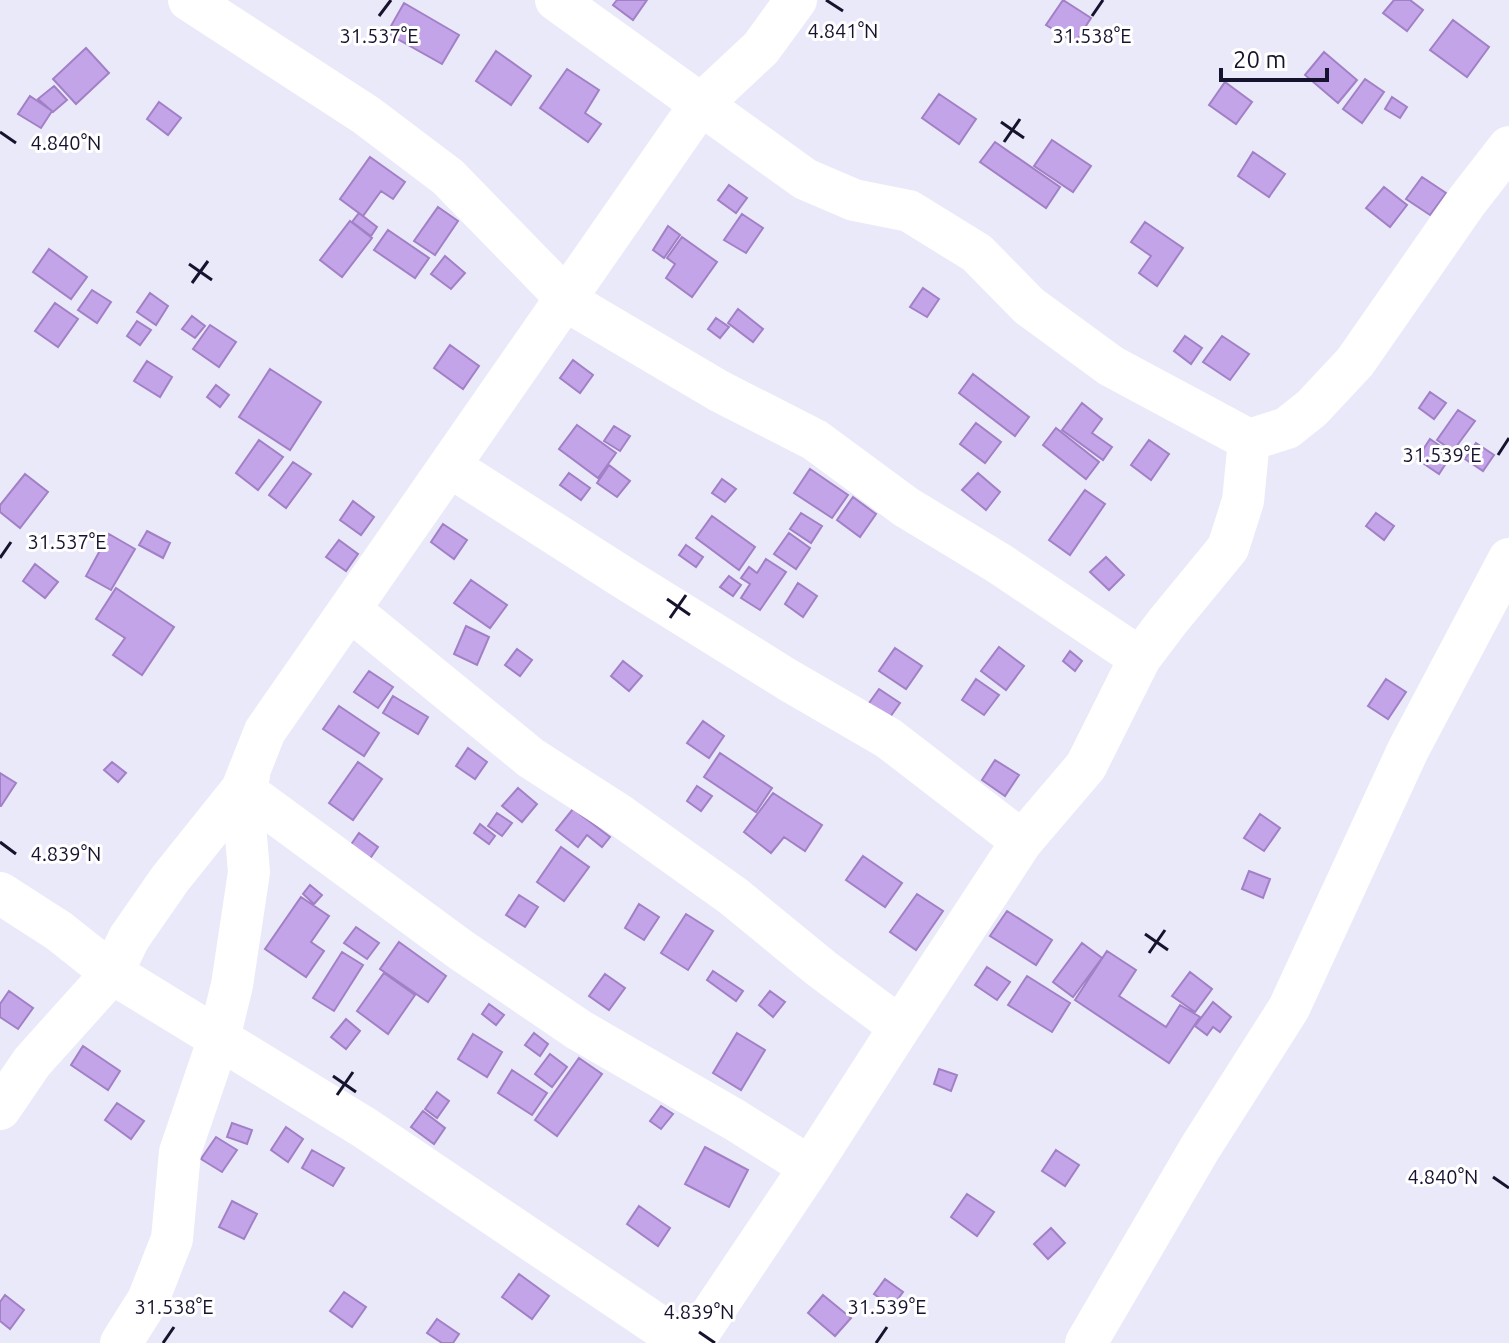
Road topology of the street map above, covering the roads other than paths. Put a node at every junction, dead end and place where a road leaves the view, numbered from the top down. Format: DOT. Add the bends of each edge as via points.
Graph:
graph roads {
  1 [pos="556,0"];
  2 [pos="796,0"];
  3 [pos="194,2"];
  4 [pos="700,105"];
  5 [pos="1509,147"];
  6 [pos="565,298"];
  7 [pos="1249,440"];
  8 [pos="449,466"];
  9 [pos="1509,559"];
  10 [pos="350,610"];
  11 [pos="1140,658"];
  12 [pos="267,743"];
  13 [pos="242,789"];
  14 [pos="1022,841"];
  15 [pos="0,893"];
  16 [pos="112,973"];
  17 [pos="900,1027"];
  18 [pos="219,1038"];
  19 [pos="0,1109"];
  20 [pos="810,1167"];
  21 [pos="121,1343"];
  22 [pos="684,1343"];
  23 [pos="692,1343"];
  24 [pos="1086,1343"];
  1 -- 4 [label="street"];
  2 -- 4 [label="street" via="761,48"];
  3 -- 6 [label="street" via="366,115 448,177"];
  4 -- 6 [label="street"];
  4 -- 7 [label="street" via="805,179 854,200 909,211 977,253 1029,306 1111,366"];
  5 -- 7 [label="street" via="1355,362 1287,428"];
  6 -- 8 [label="street"];
  6 -- 11 [label="street" via="719,391 815,440 906,507"];
  7 -- 11 [label="street" via="1243,501 1228,548"];
  8 -- 10 [label="street"];
  8 -- 14 [label="street" via="888,738"];
  9 -- 24 [label="street" via="1408,750 1289,1008"];
  10 -- 13 [label="street" via="265,731"];
  10 -- 17 [label="street" via="531,758 733,896"];
  11 -- 14 [label="street" via="1086,766"];
  12 -- 13 [label="street"];
  13 -- 16 [label="street" via="170,879"];
  13 -- 18 [label="street" via="249,872"];
  13 -- 20 [label="street" via="579,1030"];
  14 -- 17 [label="street"];
  15 -- 16 [label="street"];
  16 -- 18 [label="street"];
  16 -- 19 [label="street" via="32,1062"];
  17 -- 20 [label="street"];
  18 -- 21 [label="street" via="180,1152 172,1239 148,1300"];
  18 -- 22 [label="street" via="365,1128"];
  20 -- 23 [label="street"];
}
